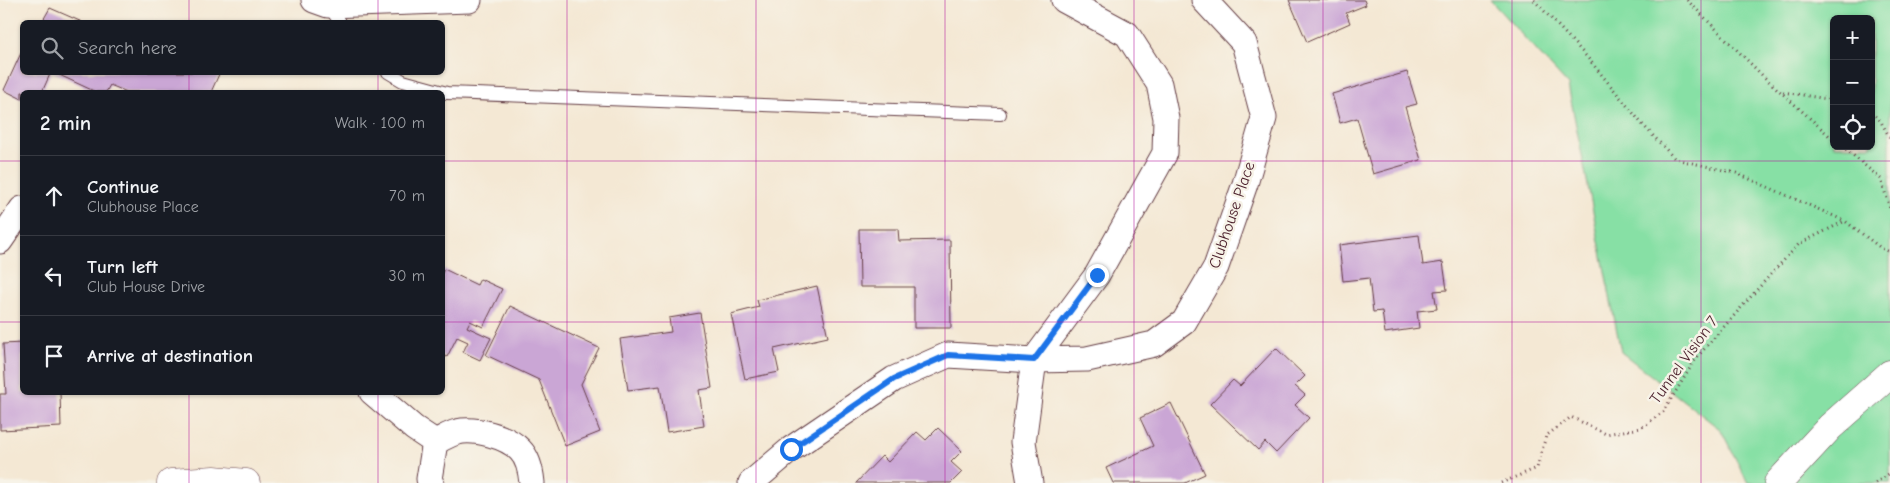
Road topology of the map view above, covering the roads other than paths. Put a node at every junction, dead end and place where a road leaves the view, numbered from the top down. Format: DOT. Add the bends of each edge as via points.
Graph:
graph roads {
  1 [pos="469,0"];
  2 [pos="1064,0"];
  3 [pos="1204,0"];
  4 [pos="327,9"];
  5 [pos="392,75"];
  6 [pos="435,90"];
  7 [pos="445,92"];
  8 [pos="1000,114"];
  9 [pos="20,212"];
  10 [pos="0,241"];
  11 [pos="1034,360"];
  12 [pos="1890,374"];
  13 [pos="376,395"];
  14 [pos="435,442"];
  15 [pos="171,483"];
  16 [pos="246,483"];
  17 [pos="431,483"];
  18 [pos="532,483"];
  19 [pos="751,483"];
  20 [pos="1030,483"];
  21 [pos="1778,483"];
  1 -- 4 [label="street"];
  2 -- 11 [label="street" via="1127,34 1159,84 1166,118 1166,153 1097,275"];
  3 -- 11 [label="street, Clubhouse Place" via="1244,44 1264,118 1216,267 1184,322 1154,344 1087,360"];
  5 -- 6 [label="lane" via="403,82"];
  7 -- 8 [label="lane"];
  9 -- 10 [label="street"];
  11 -- 19 [label="street, Clubhouse Place" via="948,355 894,379 791,449"];
  11 -- 20 [label="street" via="1023,442"];
  12 -- 21 [label="main road" via="1830,427"];
  13 -- 14 [label="street"];
  14 -- 17 [label="street"];
  14 -- 18 [label="street" via="456,432 478,432 504,440 520,450 531,470"];
  15 -- 16 [label="main road" via="214,480"];
}
